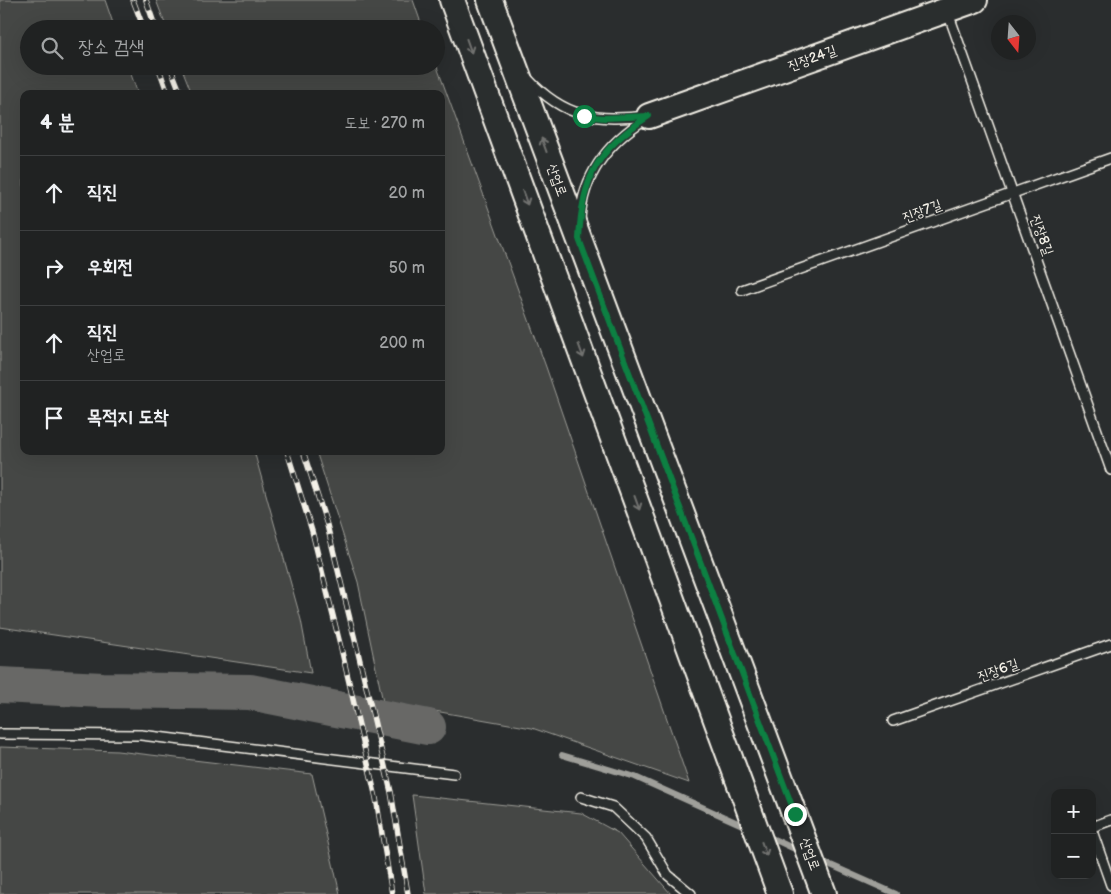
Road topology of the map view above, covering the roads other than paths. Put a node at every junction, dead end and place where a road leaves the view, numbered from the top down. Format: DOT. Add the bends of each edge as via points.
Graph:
graph roads {
  1 [pos="452,0"];
  2 [pos="490,0"];
  3 [pos="975,0"];
  4 [pos="947,10"];
  5 [pos="511,58"];
  6 [pos="649,116"];
  7 [pos="1111,158"];
  8 [pos="1012,194"];
  9 [pos="579,239"];
  10 [pos="742,290"];
  11 [pos="1111,470"];
  12 [pos="1111,644"];
  13 [pos="893,721"];
  14 [pos="0,734"];
  15 [pos="454,774"];
  16 [pos="581,797"];
  17 [pos="1111,820"];
  18 [pos="1096,826"];
  19 [pos="1093,834"];
  20 [pos="1111,885"];
  21 [pos="691,894"];
  22 [pos="780,894"];
  23 [pos="824,894"];
  1 -- 22 [label="main road, one-way"];
  2 -- 5 [label="main road, 산업로"];
  3 -- 4 [label="main road, 진장24길"];
  4 -- 6 [label="main road, 진장24길"];
  4 -- 8 [label="lane, 진장8길"];
  5 -- 6 [label="lane" via="528,79 564,109 584,116 605,118"];
  9 -- 5 [label="main road, 산업로, one-way"];
  6 -- 9 [label="lane" via="613,144 599,161 587,184"];
  7 -- 8 [label="lane, 진장7길"];
  8 -- 10 [label="lane, 진장7길"];
  8 -- 11 [label="lane, 진장8길"];
  9 -- 23 [label="main road, 산업로"];
  12 -- 13 [label="lane, 진장6길"];
  14 -- 15 [label="lane" via="141,735"];
  16 -- 21 [label="lane" via="613,807 646,838 668,874"];
  17 -- 18 [label="lane"];
  19 -- 20 [label="lane"];
}
